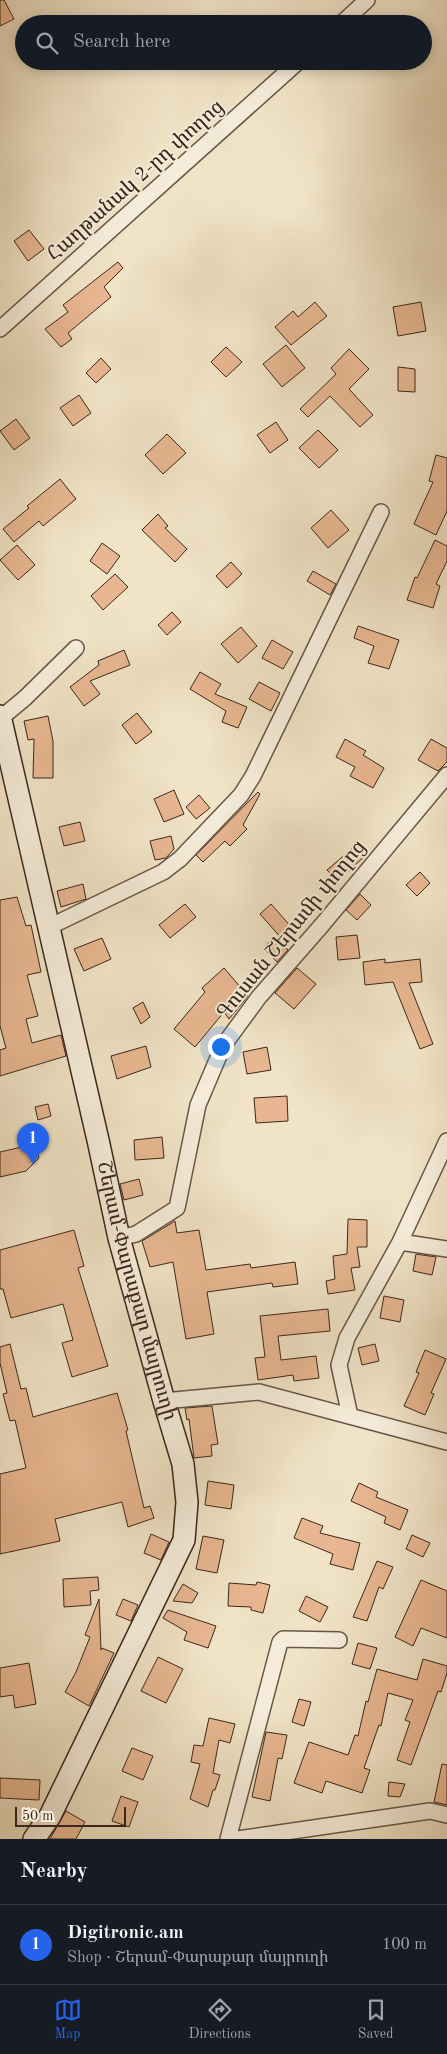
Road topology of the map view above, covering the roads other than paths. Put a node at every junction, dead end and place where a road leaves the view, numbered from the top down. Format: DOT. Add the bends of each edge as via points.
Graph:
graph roads {
  1 [pos="367,0"];
  2 [pos="351,15"];
  3 [pos="289,70"];
  4 [pos="0,329"];
  5 [pos="381,512"];
  6 [pos="76,648"];
  7 [pos="0,717"];
  8 [pos="447,775"];
  9 [pos="49,927"];
  10 [pos="447,1141"];
  11 [pos="119,1238"];
  12 [pos="400,1242"];
  13 [pos="447,1249"];
  14 [pos="164,1401"];
  15 [pos="350,1416"];
  16 [pos="447,1442"];
  17 [pos="339,1640"];
  18 [pos="447,1815"];
  19 [pos="242,1838"];
  20 [pos="34,1839"];
  21 [pos="228,1839"];
  1 -- 2 [label="street"];
  3 -- 4 [label="street, Հաղթանակ 2-րդ փողոց"];
  5 -- 9 [label="street" via="253,776 240,795 180,859 162,872"];
  6 -- 7 [label="street" via="25,698"];
  7 -- 9 [label="street, Շերամ-Փարաքար մայրուղի"];
  8 -- 11 [label="street, Գուսան Շերամի փողոց" via="259,997 222,1046 198,1105 177,1208 136,1234"];
  9 -- 11 [label="street, Շերամ-Փարաքար մայրուղի"];
  10 -- 12 [label="street"];
  11 -- 14 [label="street, Շերամ-Փարաքար մայրուղի"];
  12 -- 13 [label="street"];
  12 -- 15 [label="street" via="347,1338 339,1365"];
  14 -- 15 [label="street" via="259,1392"];
  14 -- 20 [label="street, Շերամ-Փարաքար մայրուղի" via="183,1464 187,1502 184,1540 50,1816"];
  15 -- 16 [label="street"];
  17 -- 21 [label="street" via="283,1639 280,1642"];
  18 -- 19 [label="street" via="430,1811"];
}
